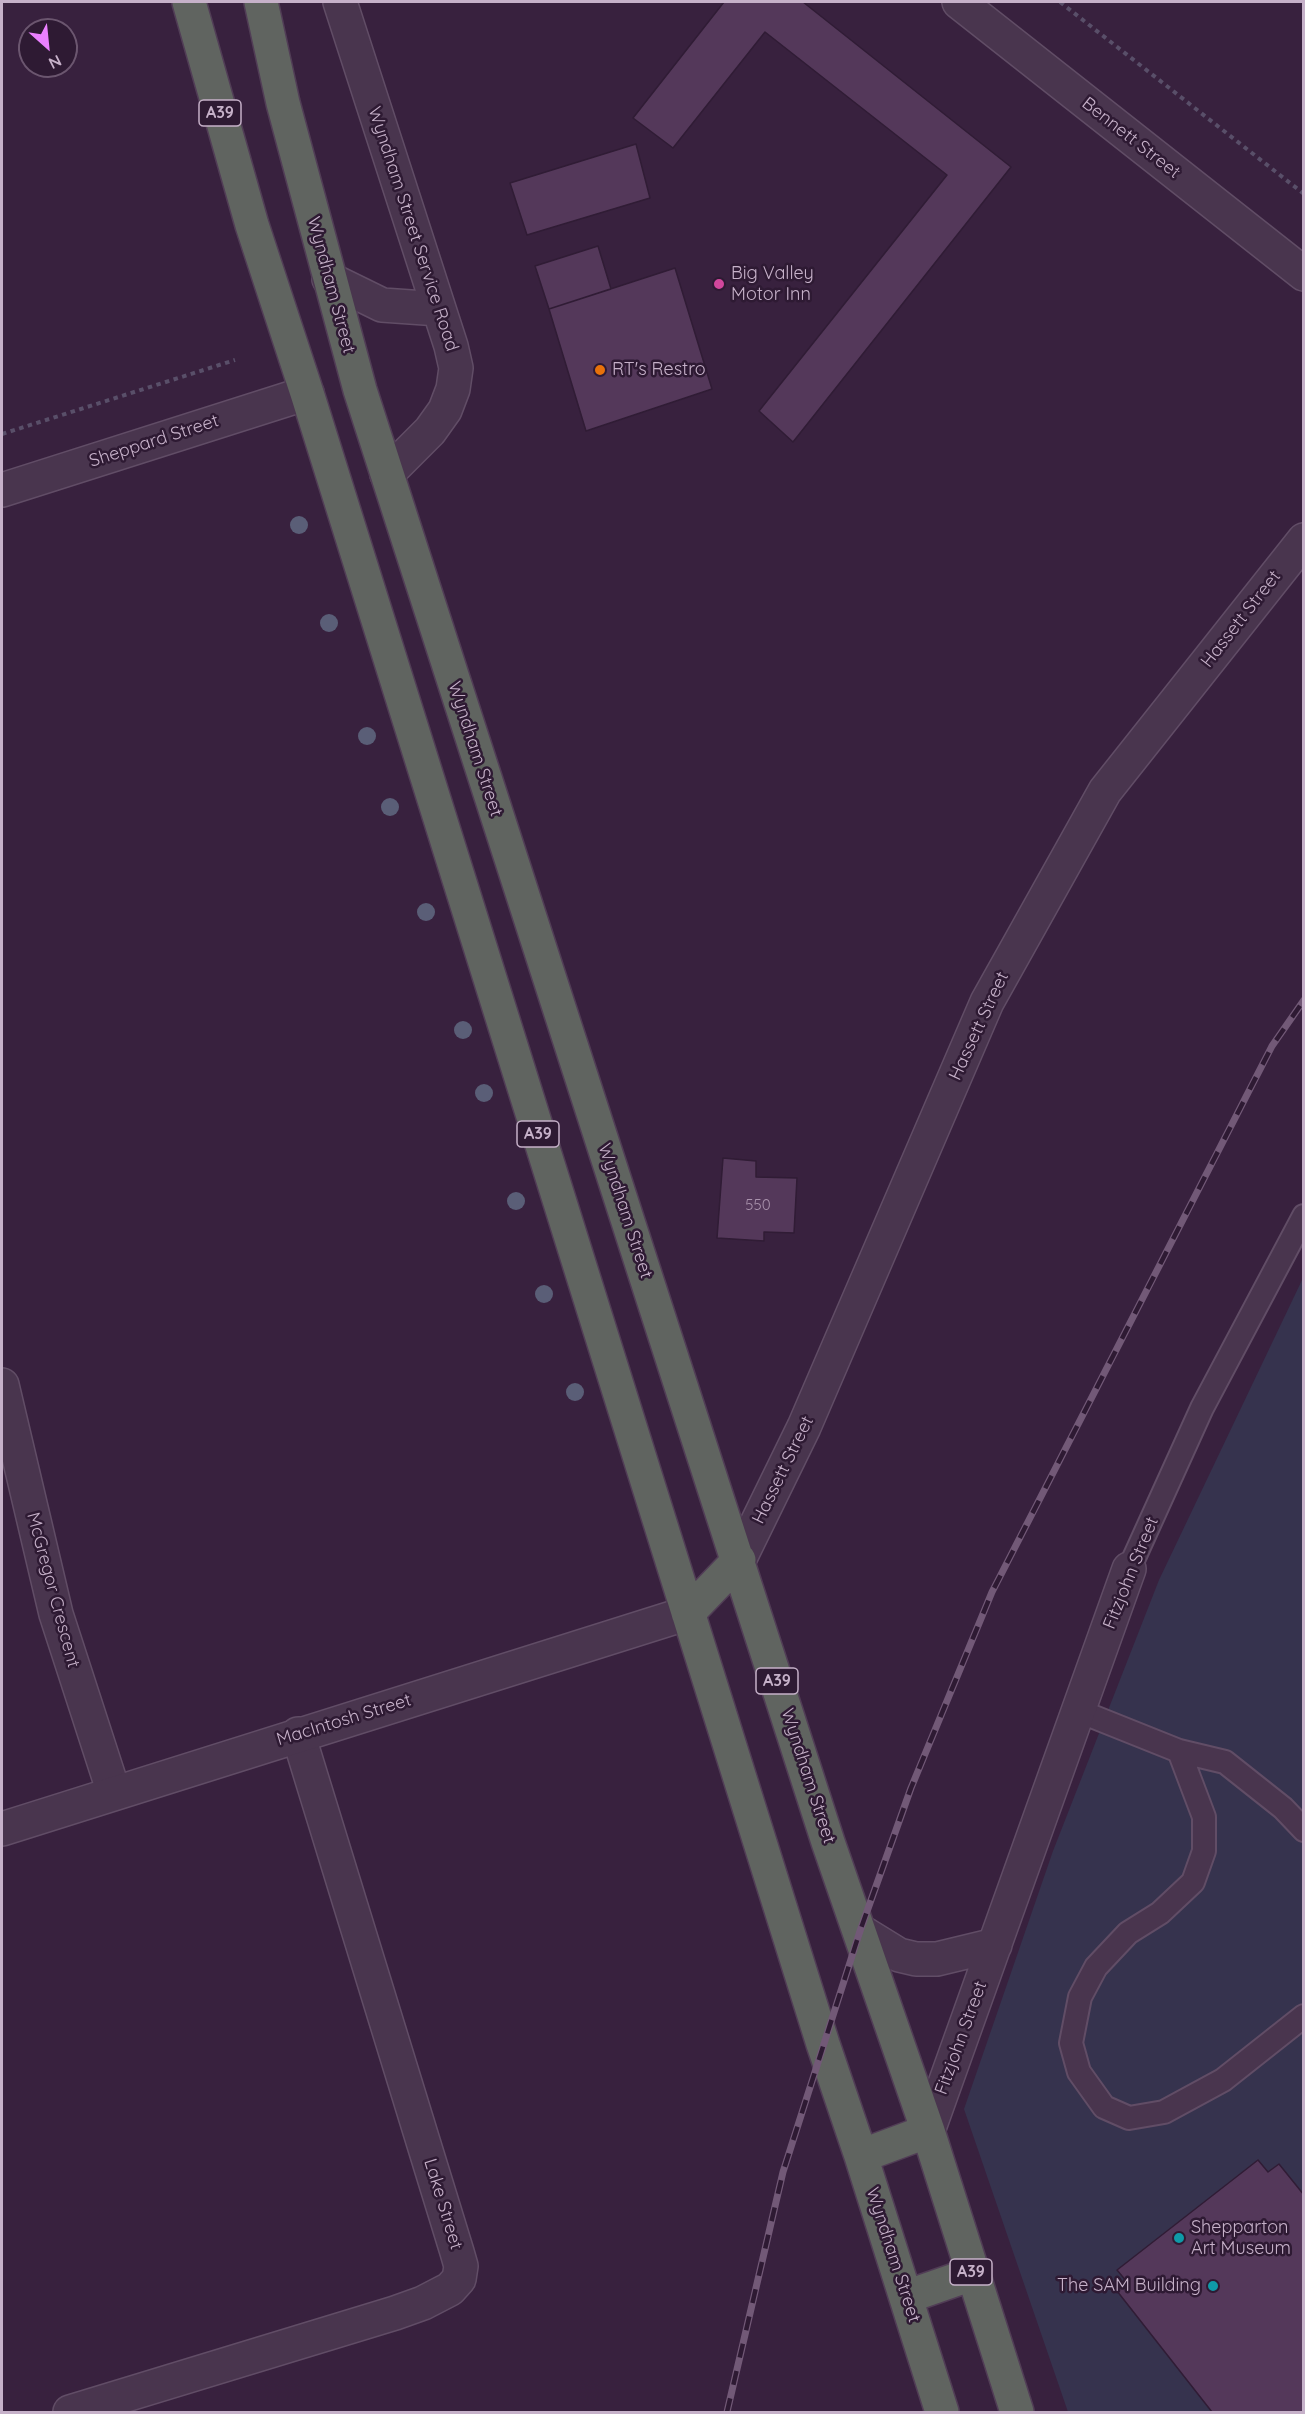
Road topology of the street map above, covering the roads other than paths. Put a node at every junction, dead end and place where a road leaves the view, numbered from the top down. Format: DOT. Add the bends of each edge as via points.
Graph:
graph roads {
  1 [pos="189,2"];
  2 [pos="261,2"];
  3 [pos="340,2"];
  4 [pos="959,2"];
  5 [pos="1304,274"];
  6 [pos="329,279"];
  7 [pos="439,309"];
  8 [pos="307,393"];
  9 [pos="387,474"];
  10 [pos="2,490"];
  11 [pos="1304,540"];
  12 [pos="1304,1216"];
  13 [pos="2,1385"];
  14 [pos="739,1560"];
  15 [pos="1129,1569"];
  16 [pos="688,1613"];
  17 [pos="1078,1711"];
  18 [pos="298,1734"];
  19 [pos="1179,1751"];
  20 [pos="114,1793"];
  21 [pos="2,1829"];
  22 [pos="1304,1830"];
  23 [pos="860,1930"];
  24 [pos="994,1945"];
  25 [pos="1304,2016"];
  26 [pos="928,2131"];
  27 [pos="861,2156"];
  28 [pos="972,2274"];
  29 [pos="906,2297"];
  30 [pos="116,2406"];
  31 [pos="70,2412"];
  32 [pos="942,2412"];
  33 [pos="1017,2412"];
  1 -- 8 [label="highway, Wyndham Street / A39" via="252,225"];
  2 -- 6 [label="highway, Wyndham Street / A39"];
  3 -- 7 [label="street, Wyndham Street Service Road"];
  4 -- 5 [label="street, Bennett Street"];
  6 -- 7 [label="street" via="382,305"];
  6 -- 9 [label="highway, Wyndham Street / A39"];
  7 -- 9 [label="street, Wyndham Street Service Road" via="456,368 453,389 445,410 430,431"];
  8 -- 10 [label="street, Sheppard Street"];
  8 -- 16 [label="highway, Wyndham Street / A39"];
  9 -- 14 [label="highway, Wyndham Street / A39"];
  11 -- 14 [label="street, Hassett Street" via="1105,792 992,992 804,1427"];
  12 -- 15 [label="lane, Fitzjohn Street" via="1202,1408"];
  13 -- 20 [label="street, McGregor Crescent" via="56,1614"];
  14 -- 16 [label="highway"];
  14 -- 23 [label="highway, Wyndham Street / A39" via="828,1842"];
  15 -- 17 [label="street, Fitzjohn Street"];
  16 -- 18 [label="street, MacIntosh Street"];
  16 -- 27 [label="highway, Wyndham Street / A39"];
  17 -- 19 [label="lane"];
  17 -- 24 [label="street, Fitzjohn Street"];
  18 -- 20 [label="street, MacIntosh Street"];
  18 -- 30 [label="street, Lake Street" via="457,2252 459,2279 450,2289 395,2313"];
  19 -- 22 [label="lane" via="1225,1762"];
  19 -- 25 [label="lane" via="1204,1817 1204,1851 1193,1882 1160,1913 1128,1934 1096,1967 1080,1997 1071,2043 1079,2072 1104,2107 1129,2118 1164,2112 1223,2080"];
  20 -- 21 [label="street, MacIntosh Street"];
  23 -- 24 [label="street, Fitzjohn Street" via="899,1955 916,1959 937,1959"];
  23 -- 26 [label="highway, Wyndham Street / A39"];
  24 -- 26 [label="street, Fitzjohn Street"];
  26 -- 27 [label="highway"];
  26 -- 28 [label="highway, Wyndham Street / A39"];
  27 -- 29 [label="highway, Wyndham Street / A39"];
  28 -- 29 [label="highway"];
  28 -- 33 [label="highway, Wyndham Street / A39"];
  29 -- 32 [label="highway, Wyndham Street / A39"];
  30 -- 31 [label="street, Lake Street"];
}
